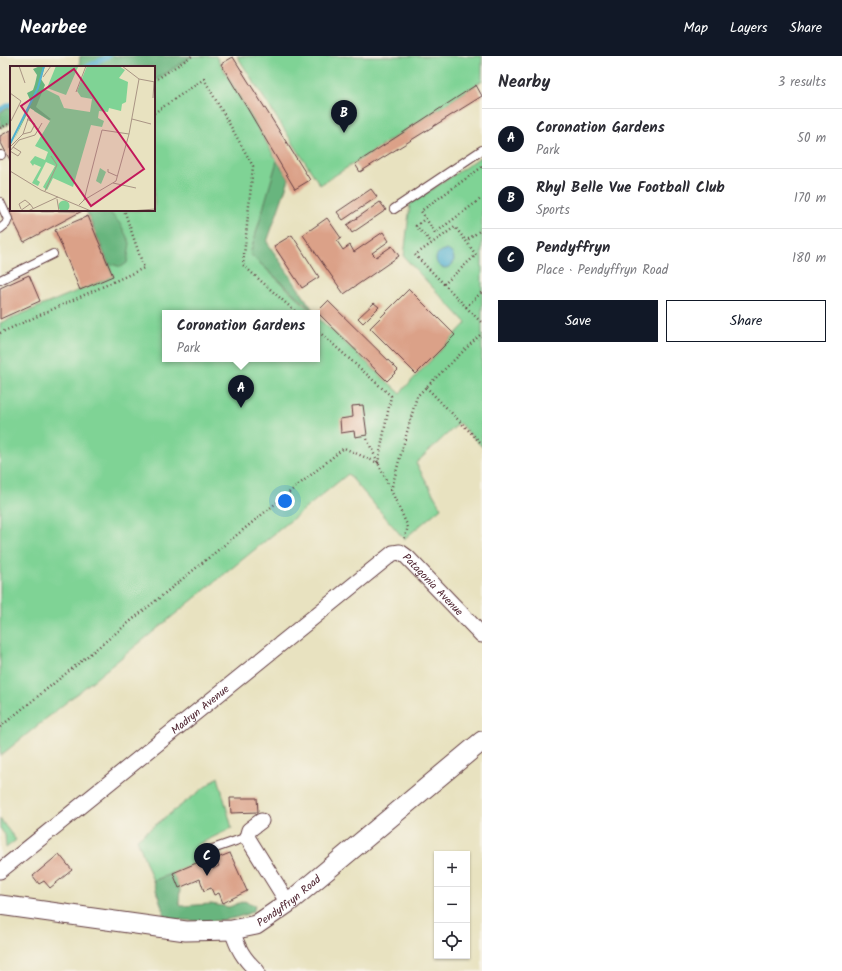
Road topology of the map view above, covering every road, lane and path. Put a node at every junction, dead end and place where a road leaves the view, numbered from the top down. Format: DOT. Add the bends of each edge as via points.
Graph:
graph roads {
  1 [pos="192,56"];
  2 [pos="155,81"];
  3 [pos="155,112"];
  4 [pos="10,123"];
  5 [pos="0,128"];
  6 [pos="482,150"];
  7 [pos="482,167"];
  8 [pos="482,198"];
  9 [pos="0,202"];
  10 [pos="394,209"];
  11 [pos="124,211"];
  12 [pos="426,218"];
  13 [pos="0,229"];
  14 [pos="482,229"];
  15 [pos="466,241"];
  16 [pos="432,243"];
  17 [pos="53,254"];
  18 [pos="0,280"];
  19 [pos="444,284"];
  20 [pos="482,292"];
  21 [pos="466,307"];
  22 [pos="294,310"];
  23 [pos="482,323"];
  24 [pos="0,333"];
  25 [pos="320,333"];
  26 [pos="482,333"];
  27 [pos="426,387"];
  28 [pos="366,439"];
  29 [pos="482,444"];
  30 [pos="378,463"];
  31 [pos="390,490"];
  32 [pos="400,552"];
  33 [pos="482,635"];
  34 [pos="0,727"];
  35 [pos="482,741"];
  36 [pos="261,820"];
  37 [pos="247,837"];
  38 [pos="208,851"];
  39 [pos="0,871"];
  40 [pos="288,903"];
  41 [pos="0,905"];
  42 [pos="232,930"];
  43 [pos="257,971"];
  1 -- 2 [label="path"];
  3 -- 22 [label="path" via="204,79 253,166 243,265"];
  4 -- 5 [label="path"];
  6 -- 10 [label="lane"];
  7 -- 12 [label="path" via="421,211"];
  8 -- 12 [label="path" via="435,233"];
  9 -- 13 [label="lane" via="8,219"];
  11 -- 24 [label="path" via="144,268"];
  12 -- 16 [label="path" via="416,226"];
  14 -- 15 [label="path"];
  15 -- 16 [label="path" via="455,227"];
  15 -- 19 [label="path" via="476,255"];
  16 -- 19 [label="path" via="415,255"];
  17 -- 18 [label="lane"];
  19 -- 21 [label="path"];
  20 -- 21 [label="path"];
  21 -- 23 [label="path"];
  25 -- 30 [label="path" via="391,396"];
  26 -- 27 [label="path"];
  27 -- 29 [label="path"];
  27 -- 31 [label="path" via="417,396"];
  28 -- 30 [label="path"];
  30 -- 31 [label="path"];
  30 -- 34 [label="path" via="344,448"];
  31 -- 32 [label="path" via="408,527"];
  32 -- 33 [label="street, Patagonia Avenue"];
  32 -- 39 [label="street, Madryn Avenue" via="393,553"];
  35 -- 40 [label="street, Pendyffryn Road"];
  36 -- 37 [label="street" via="249,830"];
  37 -- 38 [label="lane"];
  37 -- 40 [label="street"];
  40 -- 42 [label="street, Pendyffryn Road" via="256,925"];
  41 -- 42 [label="street, Pendyffryn Road" via="186,932"];
  42 -- 43 [label="street" via="236,945 245,960"];
}
